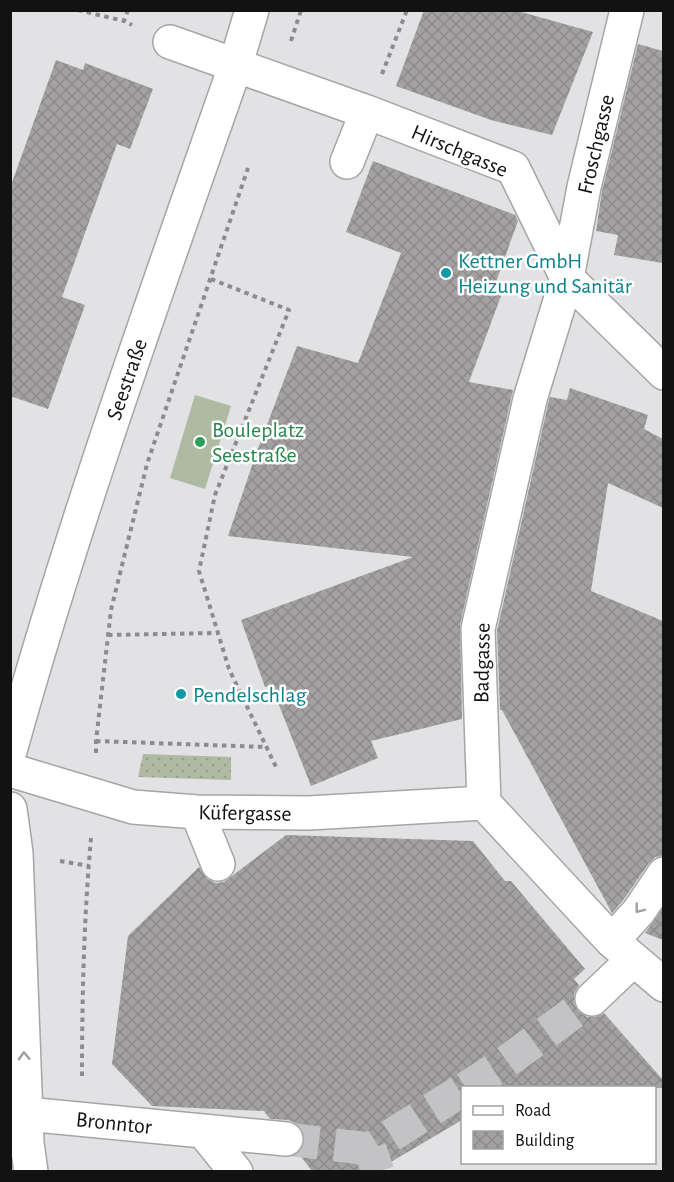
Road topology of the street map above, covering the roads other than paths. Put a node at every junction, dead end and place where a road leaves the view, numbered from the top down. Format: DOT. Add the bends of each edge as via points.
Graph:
graph roads {
  1 [pos="252,10"];
  2 [pos="627,10"];
  3 [pos="170,42"];
  4 [pos="235,67"];
  5 [pos="367,112"];
  6 [pos="347,162"];
  7 [pos="567,278"];
  8 [pos="663,373"];
  9 [pos="19,685"];
  10 [pos="10,751"];
  11 [pos="10,770"];
  12 [pos="484,803"];
  13 [pos="10,809"];
  14 [pos="197,812"];
  15 [pos="218,864"];
  16 [pos="663,874"];
  17 [pos="622,950"];
  18 [pos="663,985"];
  19 [pos="10,990"];
  20 [pos="592,999"];
  21 [pos="23,1023"];
  22 [pos="26,1114"];
  23 [pos="203,1131"];
  24 [pos="286,1139"];
  25 [pos="31,1172"];
  26 [pos="236,1172"];
  1 -- 4 [label="street, Seestraße"];
  2 -- 7 [label="street, Froschgasse" via="584,187"];
  3 -- 4 [label="street, Hirschgasse"];
  4 -- 5 [label="street, Hirschgasse"];
  4 -- 9 [label="street, Seestraße"];
  5 -- 6 [label="street"];
  5 -- 7 [label="street, Hirschgasse" via="513,168"];
  7 -- 8 [label="street, Hirschgasse"];
  7 -- 12 [label="street, Badgasse" via="530,399 478,629"];
  9 -- 10 [label="street, Seestraße"];
  11 -- 14 [label="street, Küfergasse" via="133,807"];
  12 -- 14 [label="street, Küfergasse" via="309,813"];
  12 -- 17 [label="street"];
  13 -- 21 [label="street" via="16,854"];
  14 -- 15 [label="street"];
  16 -- 17 [label="street, one-way" via="639,911"];
  17 -- 18 [label="street"];
  17 -- 20 [label="street"];
  19 -- 21 [label="street"];
  22 -- 21 [label="street, one-way"];
  22 -- 23 [label="street, Bronntor"];
  22 -- 25 [label="street"];
  23 -- 24 [label="street, Bronntor"];
  23 -- 26 [label="street"];
}
